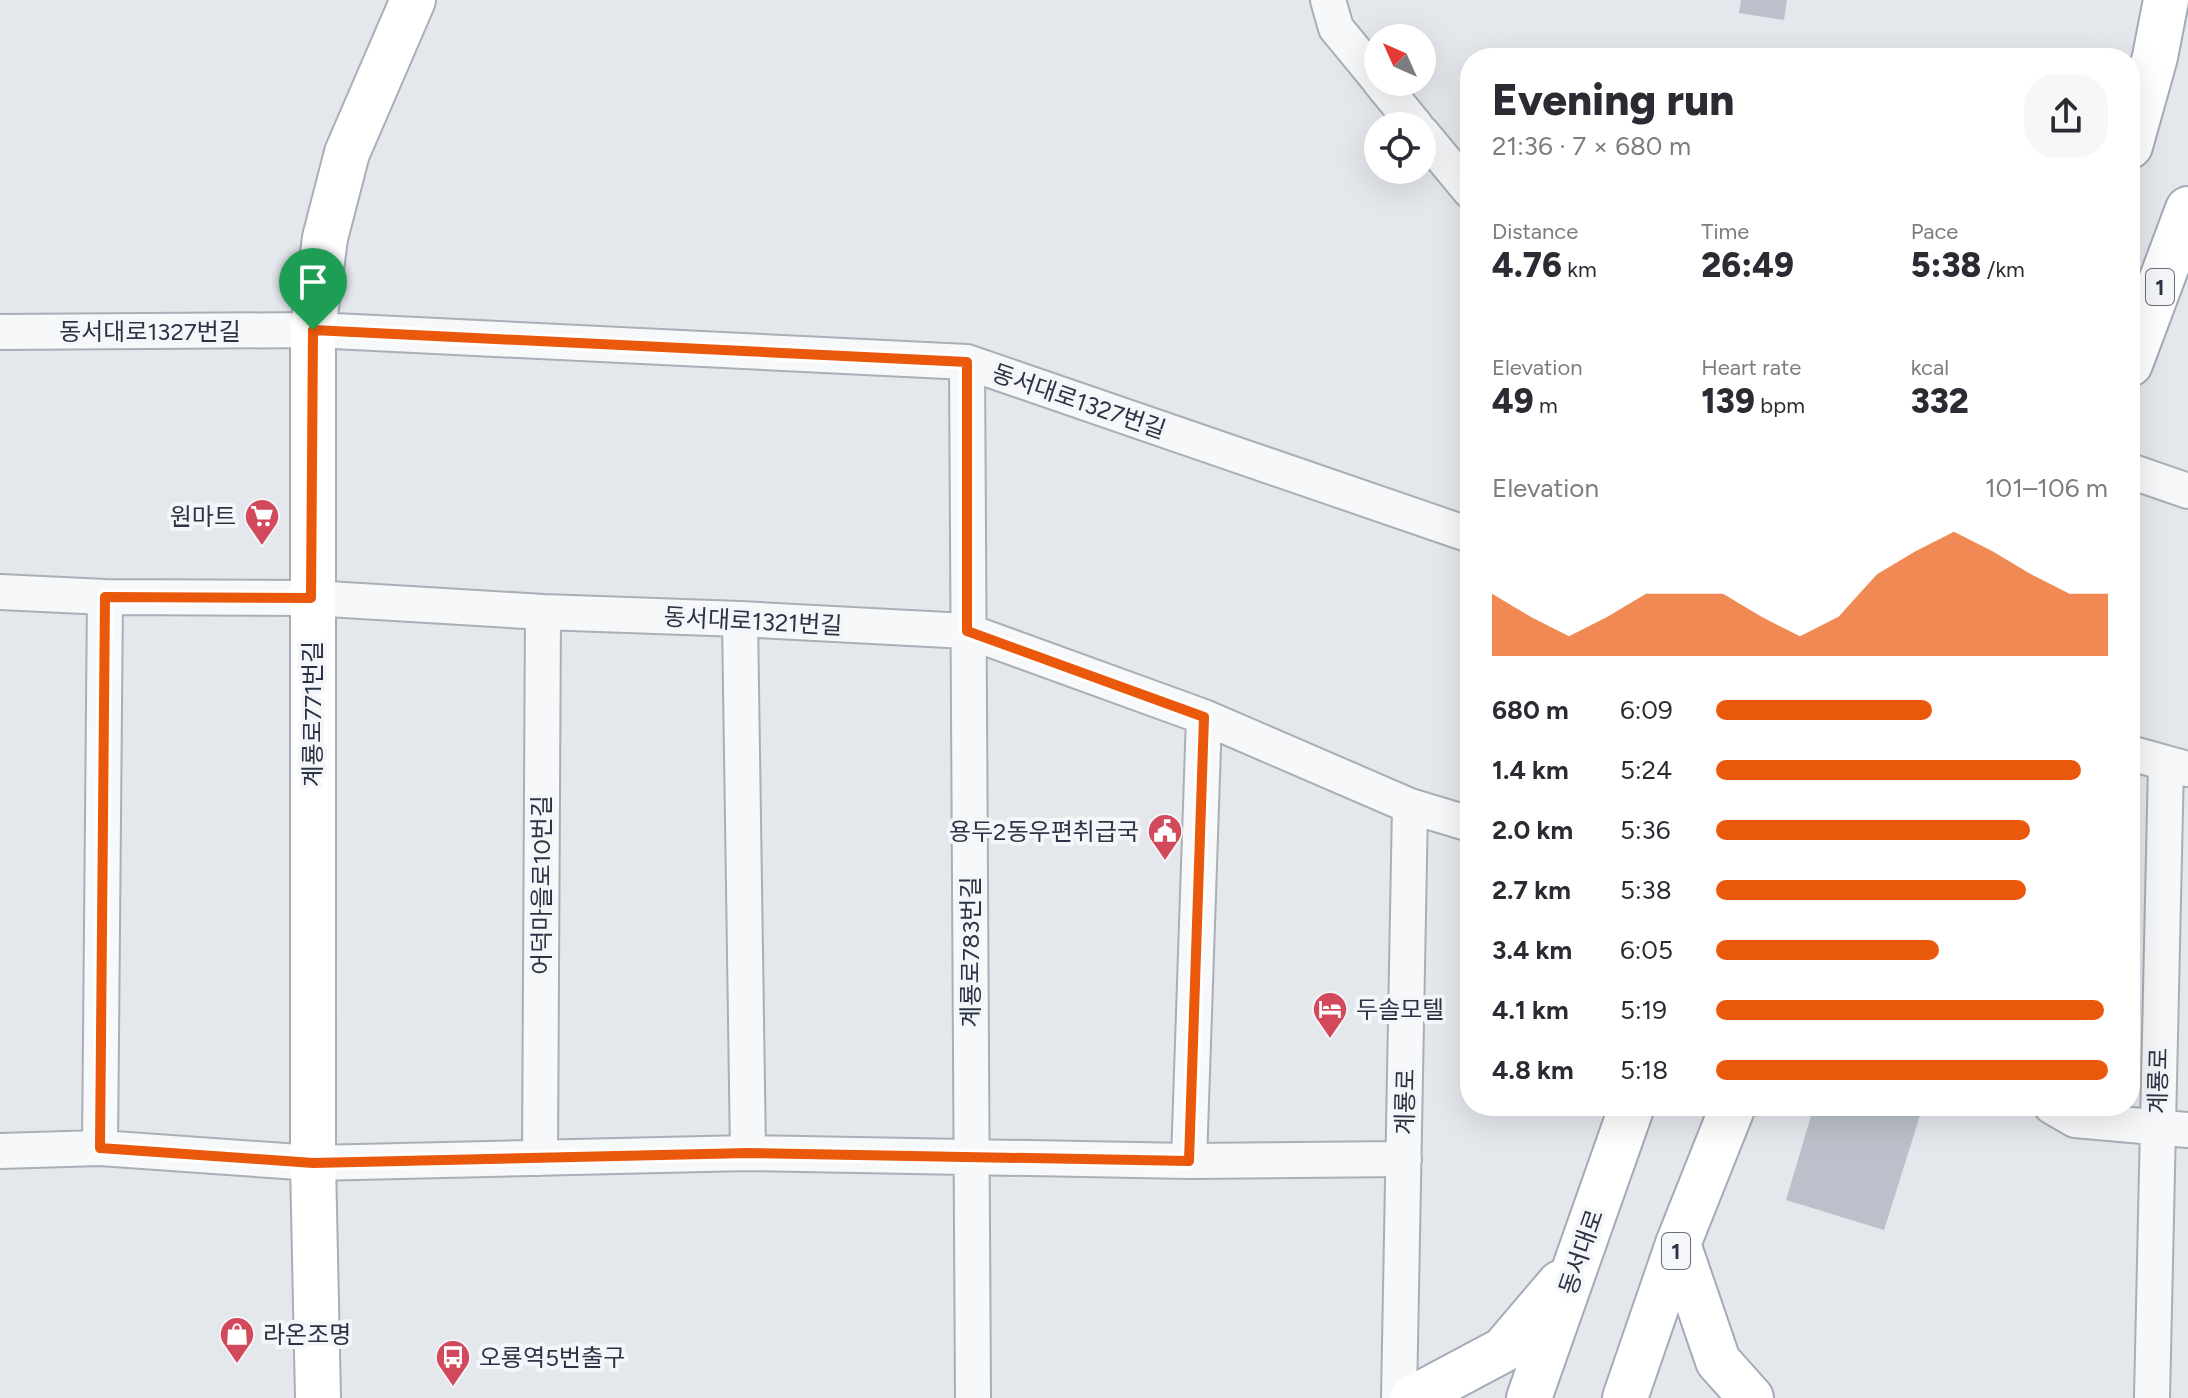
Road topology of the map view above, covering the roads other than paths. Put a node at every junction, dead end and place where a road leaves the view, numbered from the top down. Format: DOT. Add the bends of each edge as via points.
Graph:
graph roads {
  1 [pos="413,0"];
  2 [pos="1328,0"];
  3 [pos="2166,0"];
  4 [pos="1364,63"];
  5 [pos="1391,96"];
  6 [pos="2140,110"];
  7 [pos="1404,112"];
  8 [pos="1436,150"];
  9 [pos="1460,179"];
  10 [pos="2188,209"];
  11 [pos="313,330"];
  12 [pos="0,332"];
  13 [pos="2140,337"];
  14 [pos="967,362"];
  15 [pos="2140,474"];
  16 [pos="2188,491"];
  17 [pos="1460,532"];
  18 [pos="0,592"];
  19 [pos="105,597"];
  20 [pos="311,598"];
  21 [pos="543,612"];
  22 [pos="740,619"];
  23 [pos="967,631"];
  24 [pos="1204,717"];
  25 [pos="2140,756"];
  26 [pos="2177,767"];
  27 [pos="1410,806"];
  28 [pos="1460,821"];
  29 [pos="1629,1116"];
  30 [pos="1729,1116"];
  31 [pos="2068,1116"];
  32 [pos="2172,1128"];
  33 [pos="100,1148"];
  34 [pos="0,1151"];
  35 [pos="748,1153"];
  36 [pos="971,1155"];
  37 [pos="540,1158"];
  38 [pos="1404,1159"];
  39 [pos="1189,1161"];
  40 [pos="313,1163"];
  41 [pos="1678,1244"];
  42 [pos="1578,1263"];
  43 [pos="318,1398"];
  44 [pos="973,1398"];
  45 [pos="1399,1398"];
  46 [pos="1413,1398"];
  47 [pos="1529,1398"];
  48 [pos="1625,1398"];
  49 [pos="1751,1398"];
  50 [pos="2152,1398"];
  1 -- 11 [label="street, 계룡로771번길" via="347,153 325,238"];
  2 -- 4 [label="street" via="1336,28"];
  3 -- 6 [label="street"];
  5 -- 7 [label="street"];
  8 -- 9 [label="street"];
  10 -- 13 [label="street, 1"];
  11 -- 12 [label="street, 동서대로1327번길"];
  11 -- 14 [label="street, 동서대로1327번길"];
  11 -- 20 [label="street, 계룡로771번길"];
  14 -- 17 [label="street, 동서대로1327번길"];
  14 -- 23 [label="street, 계룡로783번길"];
  15 -- 16 [label="street"];
  18 -- 19 [label="street, 동서대로1321번길"];
  19 -- 20 [label="street, 동서대로1321번길"];
  19 -- 33 [label="street"];
  20 -- 21 [label="street, 동서대로1321번길"];
  20 -- 40 [label="street, 계룡로771번길"];
  21 -- 22 [label="street, 동서대로1321번길"];
  21 -- 37 [label="street, 어덕마을로10번길"];
  22 -- 23 [label="street, 동서대로1321번길"];
  22 -- 35 [label="street"];
  23 -- 24 [label="street, 동서대로1321번길"];
  23 -- 36 [label="street, 계룡로783번길"];
  24 -- 27 [label="street, 동서대로1321번길"];
  24 -- 39 [label="street"];
  25 -- 26 [label="street"];
  26 -- 32 [label="street, 계룡로"];
  27 -- 28 [label="street, 동서대로1321번길"];
  27 -- 38 [label="street, 계룡로"];
  29 -- 42 [label="street, 동서대로"];
  30 -- 41 [label="street, 1"];
  31 -- 32 [label="street"];
  32 -- 50 [label="street, 계룡로"];
  33 -- 34 [label="street"];
  33 -- 40 [label="street"];
  35 -- 36 [label="street"];
  35 -- 37 [label="street"];
  36 -- 39 [label="street"];
  36 -- 44 [label="street, 계룡로783번길"];
  37 -- 40 [label="street"];
  38 -- 39 [label="street"];
  38 -- 45 [label="street, 계룡로"];
  40 -- 43 [label="street, 계룡로771번길"];
  41 -- 48 [label="street, 1"];
  41 -- 49 [label="street" via="1718,1361"];
  42 -- 46 [label="street" via="1503,1350"];
  42 -- 47 [label="street, 동서대로"];
}
